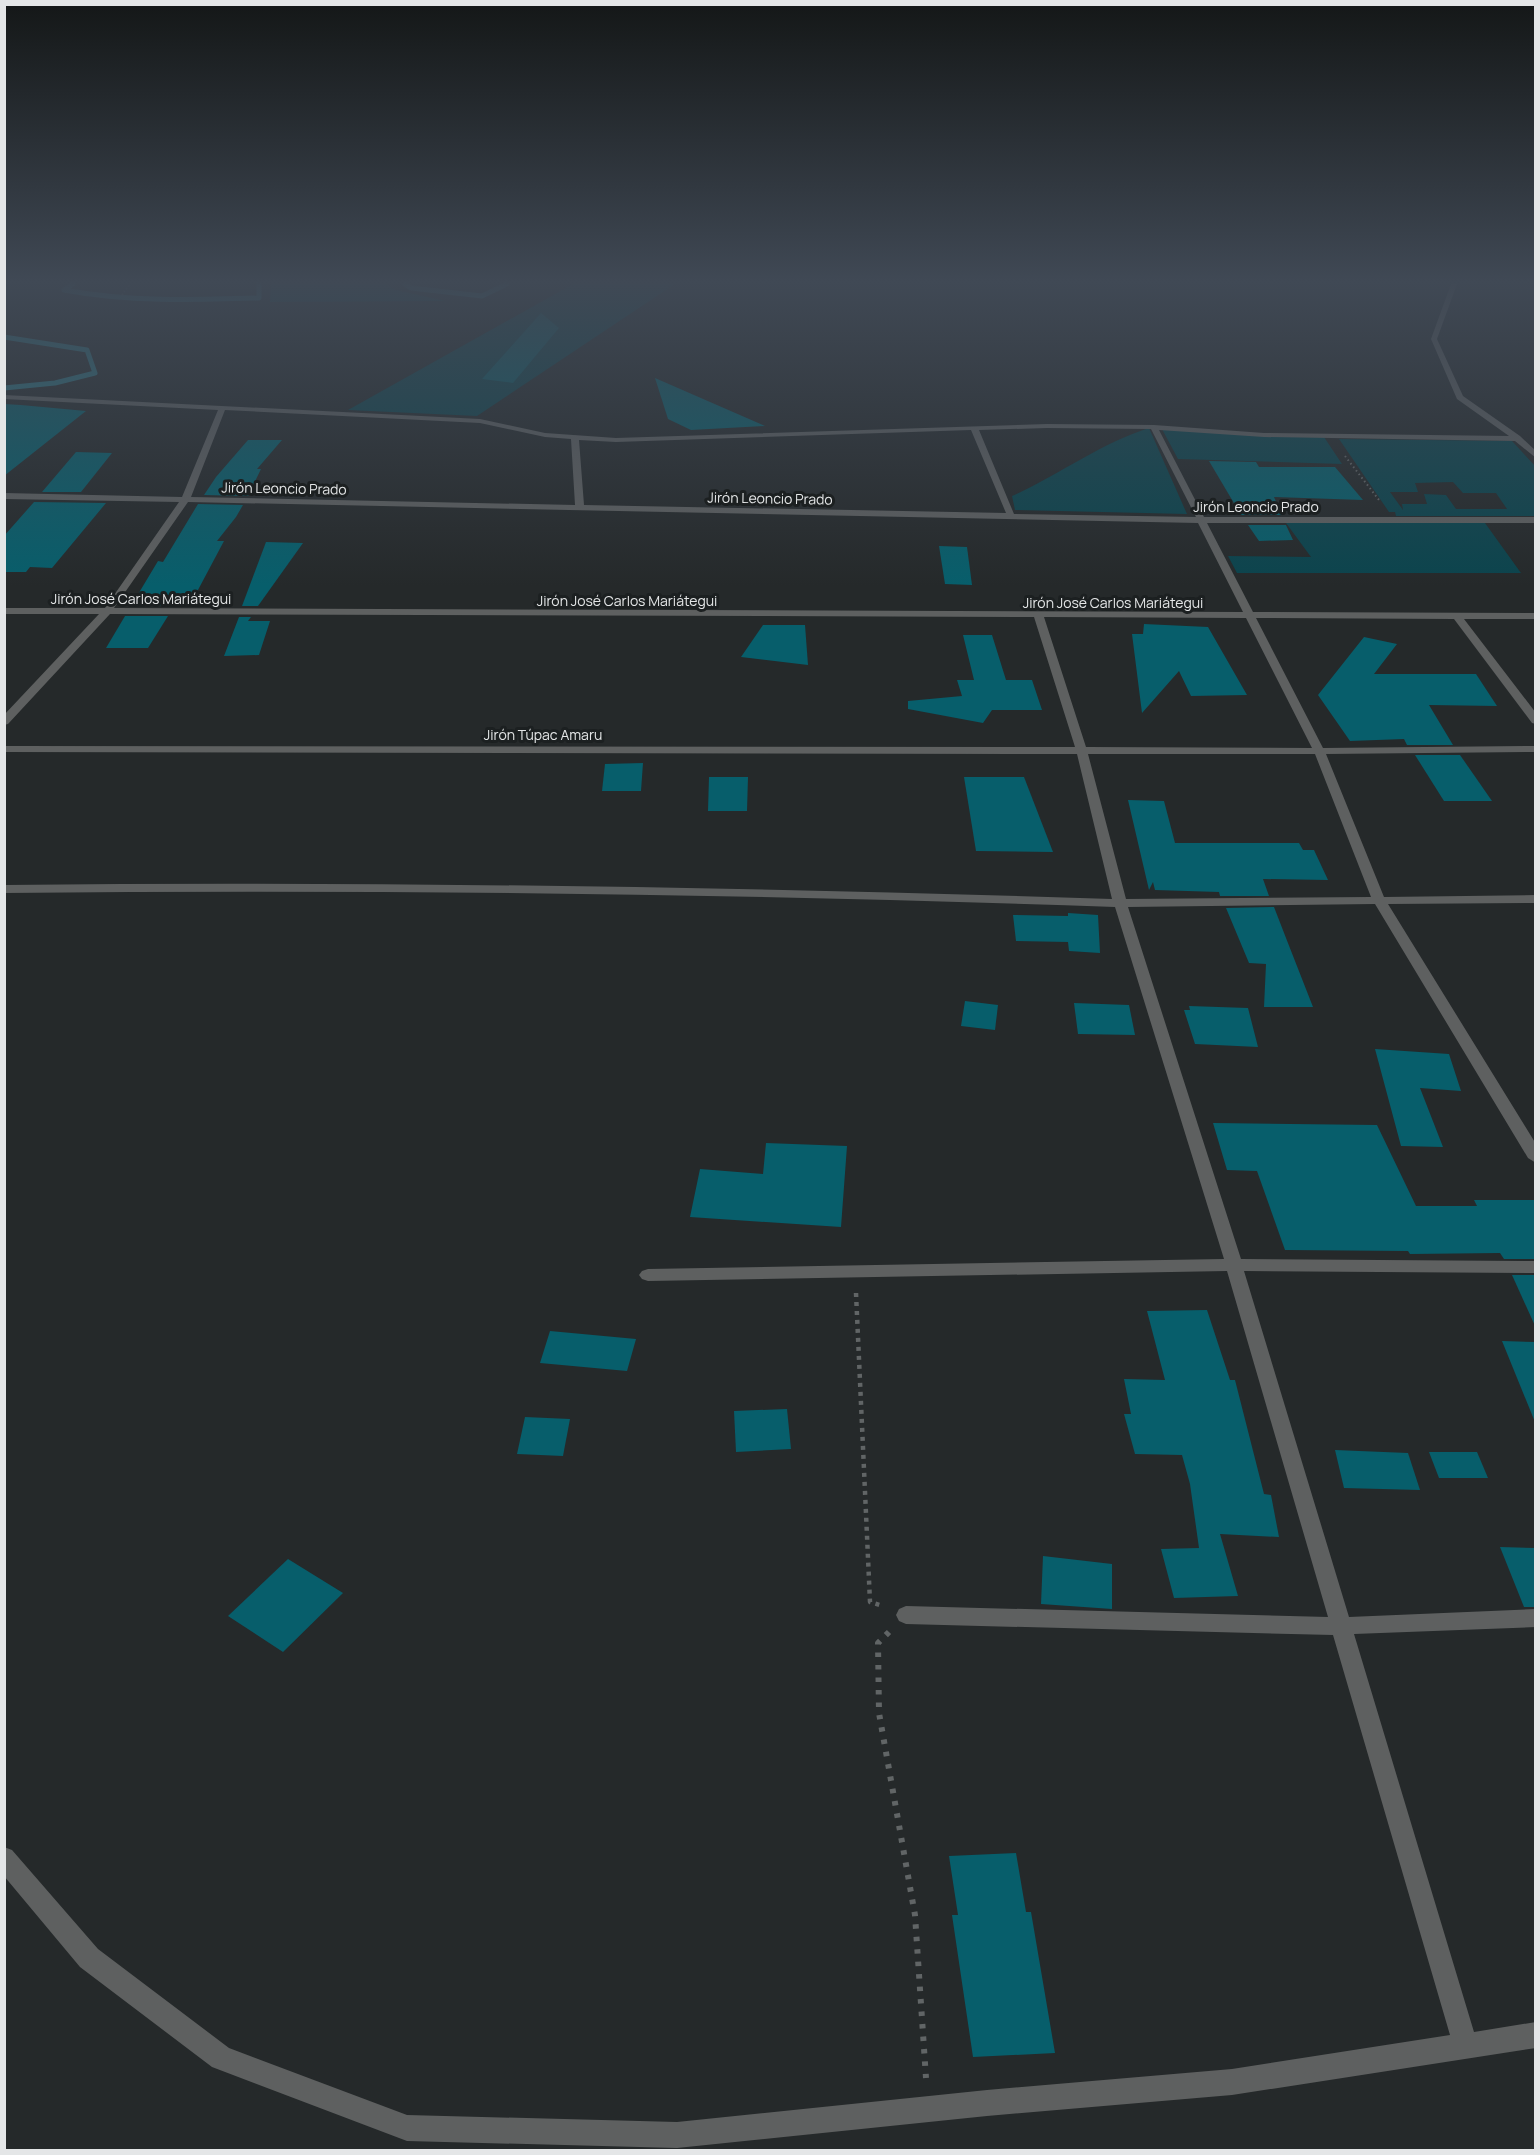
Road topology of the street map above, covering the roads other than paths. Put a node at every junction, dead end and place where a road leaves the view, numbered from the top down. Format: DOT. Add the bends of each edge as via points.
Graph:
graph roads {
  1 [pos="1454,385"];
  2 [pos="4,397"];
  3 [pos="222,409"];
  4 [pos="1154,427"];
  5 [pos="974,428"];
  6 [pos="575,437"];
  7 [pos="1518,439"];
  8 [pos="1536,456"];
  9 [pos="4,496"];
  10 [pos="186,500"];
  11 [pos="580,507"];
  12 [pos="1011,516"];
  13 [pos="1202,520"];
  14 [pos="1536,520"];
  15 [pos="4,612"];
  16 [pos="107,612"];
  17 [pos="1039,616"];
  18 [pos="1250,616"];
  19 [pos="1457,616"];
  20 [pos="1536,616"];
  21 [pos="1536,721"];
  22 [pos="4,723"];
  23 [pos="4,749"];
  24 [pos="1081,749"];
  25 [pos="1536,749"];
  26 [pos="1320,751"];
  27 [pos="4,889"];
  28 [pos="1378,899"];
  29 [pos="1536,899"];
  30 [pos="1120,903"];
  31 [pos="1536,1158"];
  32 [pos="1234,1265"];
  33 [pos="1536,1267"];
  34 [pos="648,1275"];
  35 [pos="906,1615"];
  36 [pos="1536,1618"];
  37 [pos="1342,1626"];
  38 [pos="4,1858"];
  39 [pos="1536,2035"];
  40 [pos="1466,2047"];
  1 -- 7 [label="street" via="1460,398"];
  2 -- 3 [label="street"];
  3 -- 6 [label="street" via="480,421 545,435"];
  3 -- 10 [label="street"];
  3 -- 10 [label="street"];
  4 -- 5 [label="street"];
  4 -- 7 [label="street" via="1264,435"];
  4 -- 13 [label="street"];
  5 -- 6 [label="street" via="616,440"];
  5 -- 12 [label="street"];
  6 -- 11 [label="street"];
  7 -- 8 [label="street"];
  9 -- 10 [label="street, Jirón Leoncio Prado"];
  10 -- 11 [label="street, Jirón Leoncio Prado"];
  10 -- 16 [label="street"];
  11 -- 12 [label="street, Jirón Leoncio Prado"];
  12 -- 13 [label="street, Jirón Leoncio Prado"];
  13 -- 14 [label="street, Jirón Leoncio Prado"];
  13 -- 18 [label="street"];
  15 -- 16 [label="street, Jirón José Carlos Mariátegui"];
  16 -- 17 [label="street, Jirón José Carlos Mariátegui"];
  16 -- 22 [label="street"];
  17 -- 18 [label="street, Jirón José Carlos Mariátegui"];
  17 -- 24 [label="street"];
  18 -- 19 [label="street, Jirón José Carlos Mariátegui"];
  18 -- 26 [label="street"];
  19 -- 20 [label="street, Jirón José Carlos Mariátegui"];
  19 -- 21 [label="street"];
  23 -- 24 [label="street, Jirón Túpac Amaru"];
  24 -- 26 [label="street, Jirón Túpac Amaru"];
  24 -- 30 [label="street"];
  25 -- 26 [label="street, Jirón Túpac Amaru"];
  26 -- 28 [label="street"];
  27 -- 30 [label="street" via="473,887"];
  28 -- 29 [label="street"];
  28 -- 30 [label="street"];
  28 -- 31 [label="street"];
  30 -- 32 [label="street"];
  32 -- 33 [label="street"];
  32 -- 34 [label="street"];
  32 -- 37 [label="street"];
  35 -- 37 [label="street"];
  36 -- 37 [label="street"];
  37 -- 40 [label="street"];
  38 -- 40 [label="street" via="89,1958 221,2058 407,2128 678,2135 1232,2082"];
  39 -- 40 [label="street"];
}
